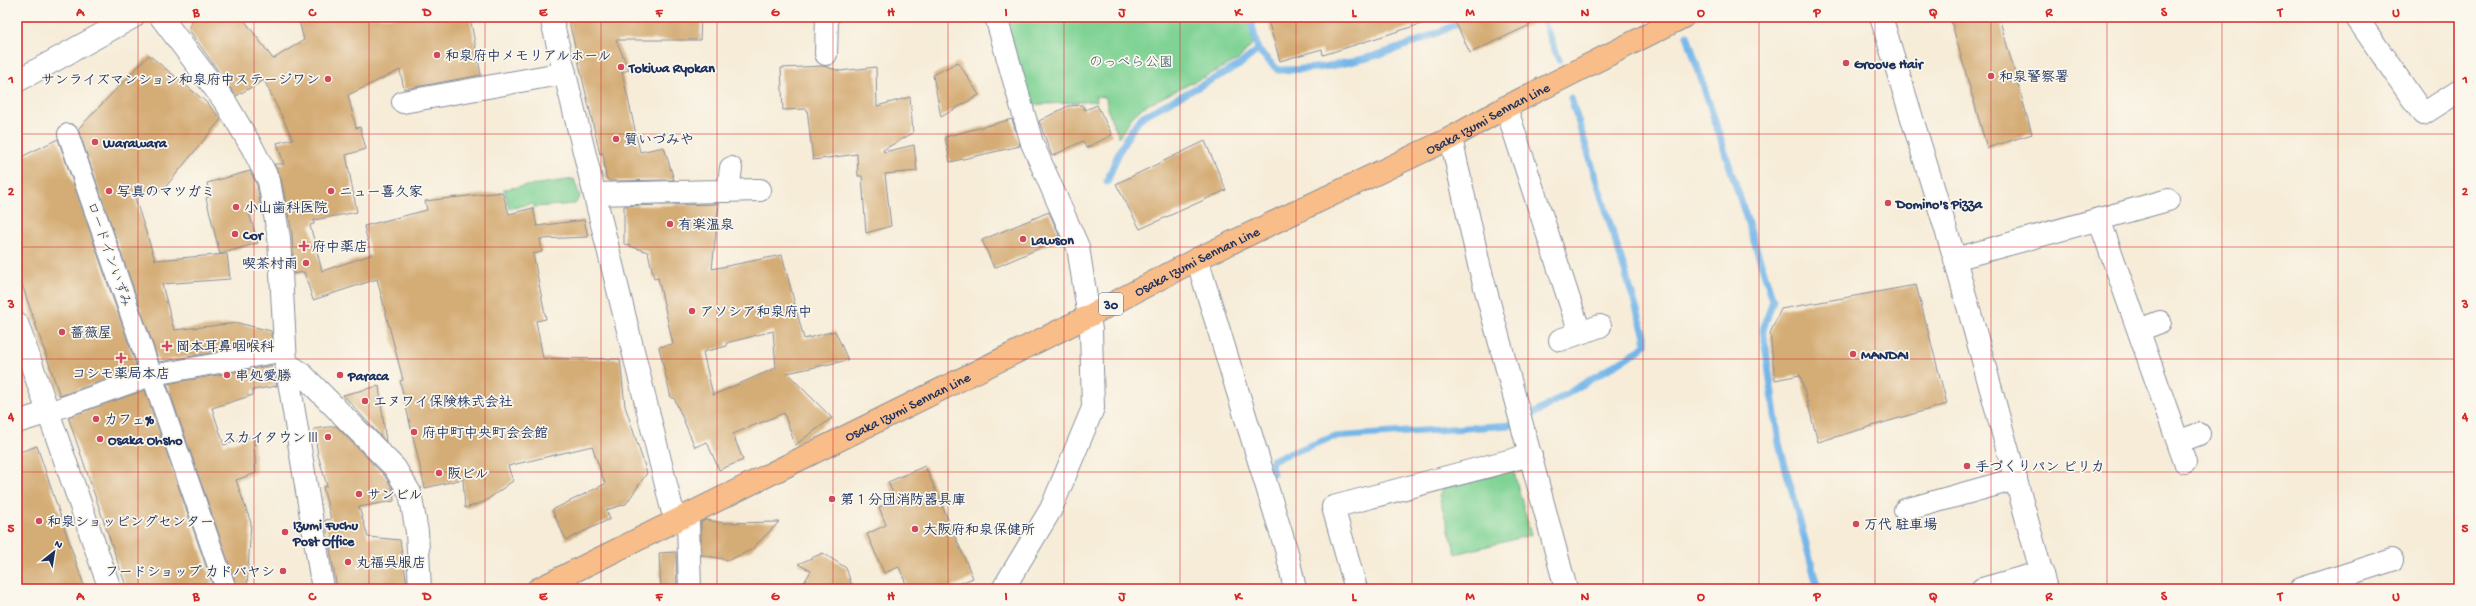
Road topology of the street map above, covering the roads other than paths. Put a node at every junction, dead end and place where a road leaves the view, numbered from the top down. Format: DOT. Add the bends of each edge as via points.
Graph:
graph roads {
  1 [pos="133,17"];
  2 [pos="160,17"];
  3 [pos="551,17"];
  4 [pos="827,17"];
  5 [pos="996,17"];
  6 [pos="1683,17"];
  7 [pos="1881,17"];
  8 [pos="2356,17"];
  9 [pos="826,54"];
  10 [pos="565,73"];
  11 [pos="17,80"];
  12 [pos="2459,91"];
  13 [pos="403,102"];
  14 [pos="1506,107"];
  15 [pos="68,134"];
  16 [pos="1451,138"];
  17 [pos="731,168"];
  18 [pos="760,190"];
  19 [pos="728,191"];
  20 [pos="595,194"];
  21 [pos="2168,200"];
  22 [pos="2099,219"];
  23 [pos="1196,259"];
  24 [pos="1955,259"];
  25 [pos="1089,316"];
  26 [pos="2160,322"];
  27 [pos="17,323"];
  28 [pos="1600,326"];
  29 [pos="2139,330"];
  30 [pos="286,357"];
  31 [pos="153,375"];
  32 [pos="49,412"];
  33 [pos="17,422"];
  34 [pos="2199,434"];
  35 [pos="1531,455"];
  36 [pos="2016,479"];
  37 [pos="1905,510"];
  38 [pos="679,519"];
  39 [pos="2392,560"];
  40 [pos="2044,580"];
  41 [pos="2312,587"];
  42 [pos="110,589"];
  43 [pos="226,589"];
  44 [pos="323,589"];
  45 [pos="420,589"];
  46 [pos="538,589"];
  47 [pos="690,589"];
  48 [pos="1003,589"];
  49 [pos="1295,589"];
  50 [pos="1356,589"];
  51 [pos="1566,589"];
  52 [pos="1982,589"];
  1 -- 11 [label="street"];
  2 -- 30 [label="street" via="226,103 269,181 279,238"];
  3 -- 10 [label="street"];
  4 -- 9 [label="street"];
  5 -- 25 [label="street" via="1032,143 1078,247"];
  6 -- 14 [label="main road, Osaka Izumi Sennan Line / 30"];
  7 -- 24 [label="street"];
  8 -- 12 [label="street" via="2423,114"];
  10 -- 13 [label="street"];
  10 -- 20 [label="street"];
  14 -- 16 [label="main road, Osaka Izumi Sennan Line / 30"];
  14 -- 28 [label="street" via="1570,336"];
  15 -- 31 [label="street, ロードインいずみ"];
  16 -- 23 [label="main road, Osaka Izumi Sennan Line / 30"];
  16 -- 35 [label="street" via="1479,265"];
  17 -- 19 [label="street"];
  18 -- 19 [label="street"];
  19 -- 20 [label="street"];
  20 -- 38 [label="street" via="670,501"];
  21 -- 22 [label="street"];
  22 -- 24 [label="street"];
  22 -- 29 [label="street"];
  23 -- 25 [label="main road, Osaka Izumi Sennan Line / 30"];
  23 -- 49 [label="street" via="1286,550"];
  24 -- 36 [label="street"];
  25 -- 38 [label="main road, Osaka Izumi Sennan Line / 30"];
  25 -- 48 [label="street" via="1093,408 1051,509"];
  26 -- 29 [label="street"];
  27 -- 32 [label="street"];
  29 -- 34 [label="street" via="2181,452"];
  30 -- 31 [label="street"];
  30 -- 44 [label="street"];
  30 -- 45 [label="street" via="395,468 410,493 417,532"];
  31 -- 32 [label="street"];
  31 -- 43 [label="street, ロードインいずみ"];
  32 -- 33 [label="street"];
  32 -- 42 [label="street"];
  35 -- 50 [label="street" via="1333,507"];
  35 -- 51 [label="street"];
  36 -- 37 [label="street"];
  36 -- 40 [label="street"];
  38 -- 46 [label="main road, Osaka Izumi Sennan Line / 30"];
  38 -- 47 [label="street" via="688,524"];
  39 -- 41 [label="street"];
  40 -- 52 [label="street"];
}
